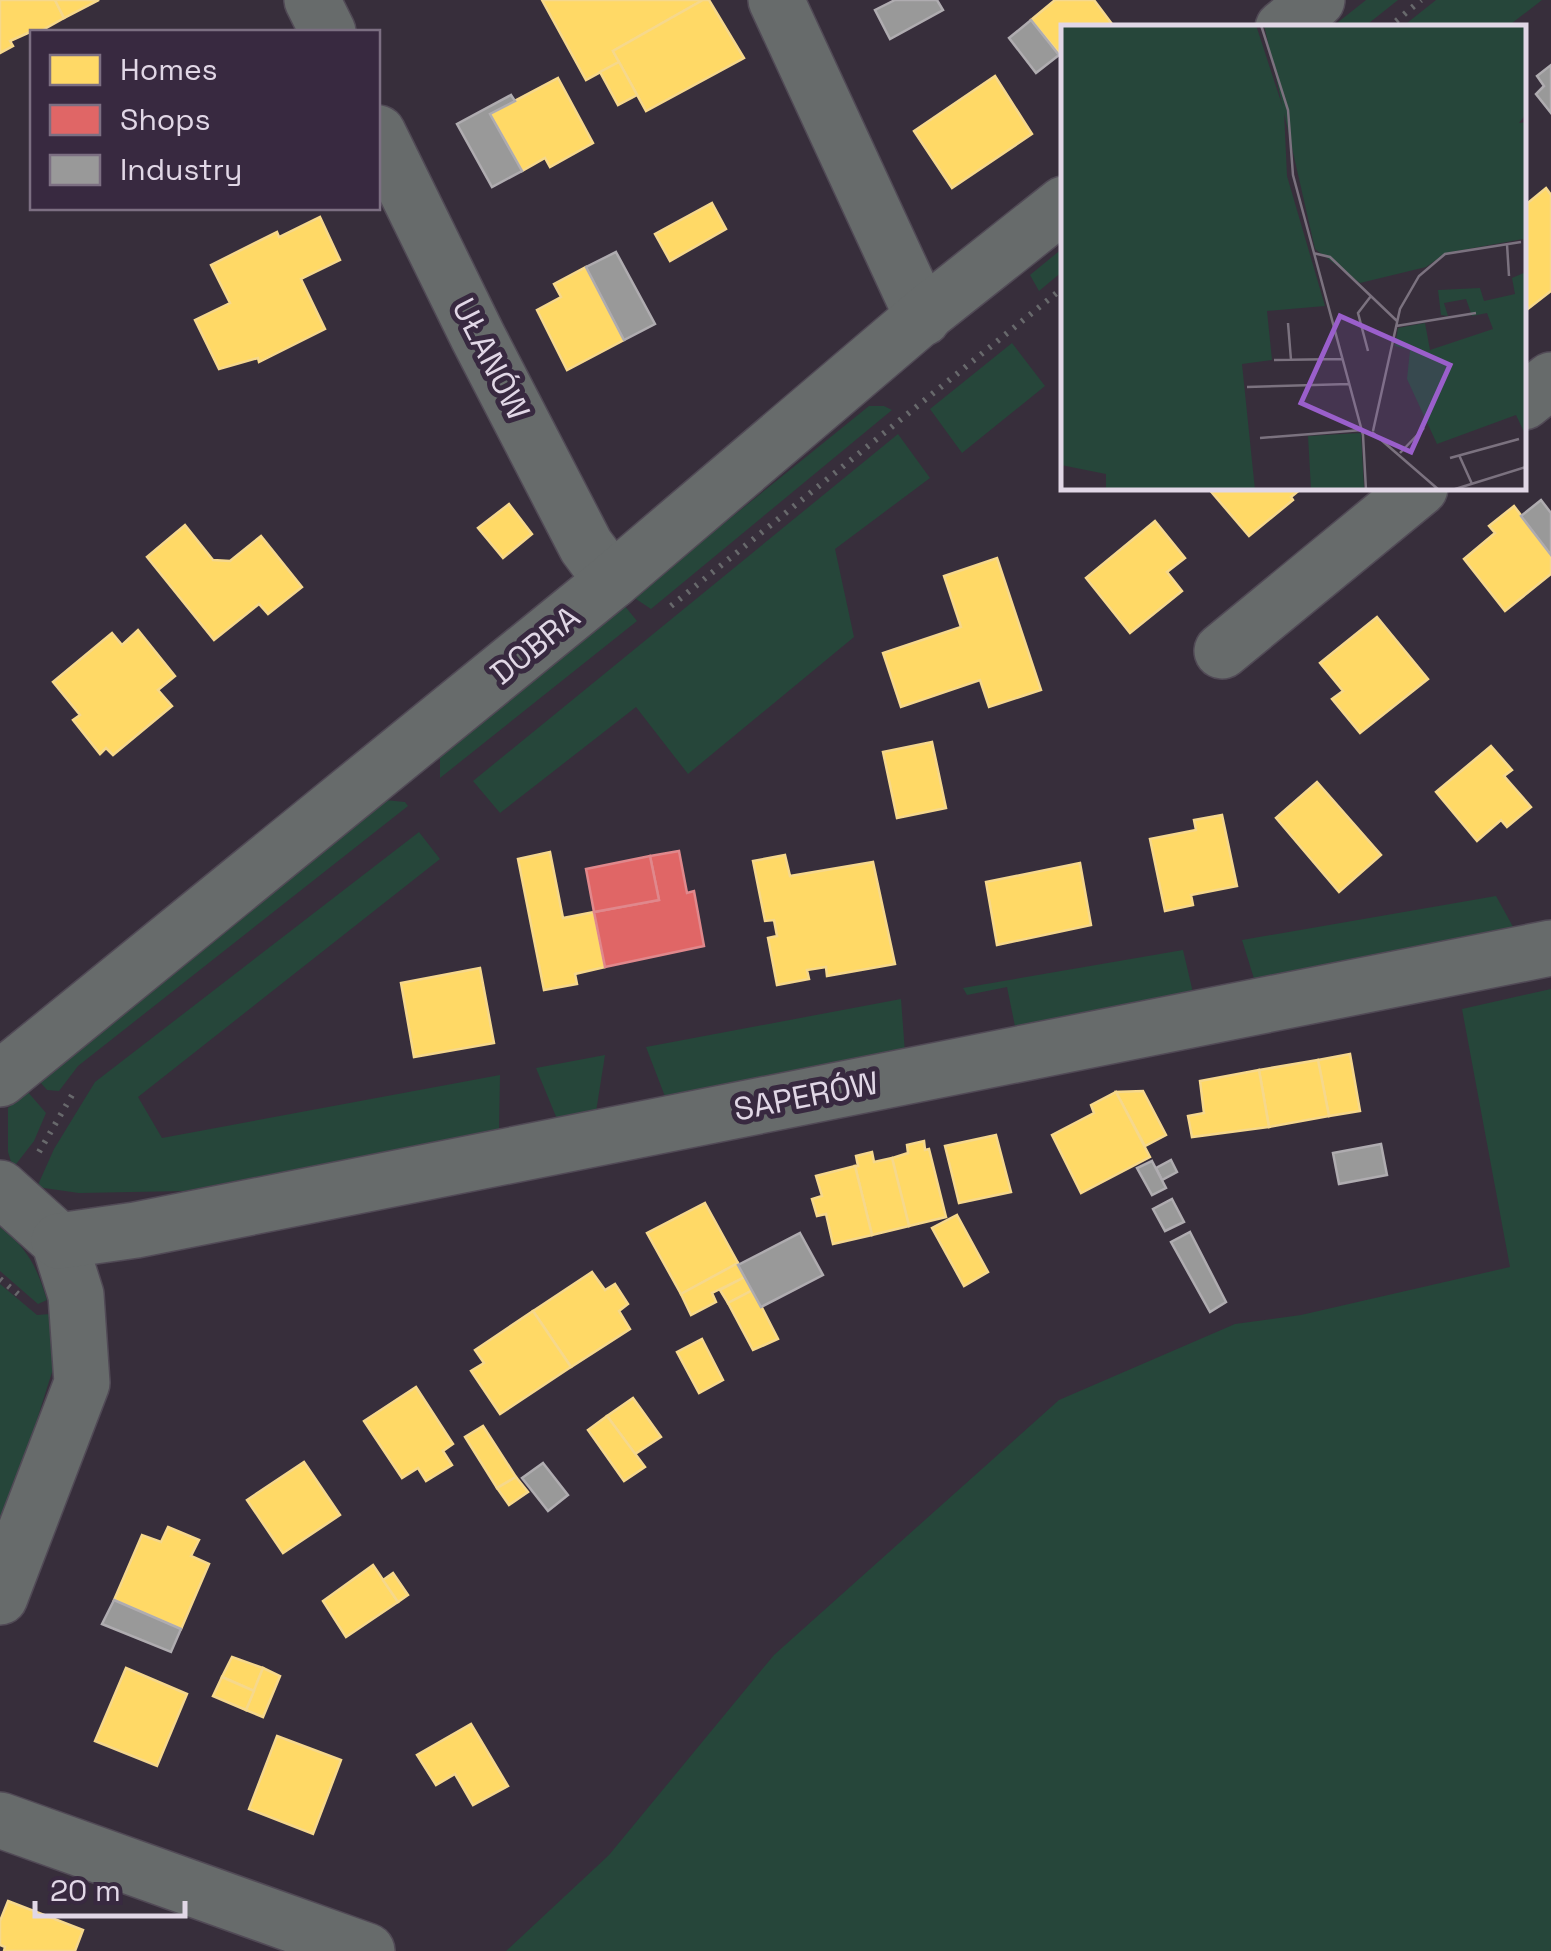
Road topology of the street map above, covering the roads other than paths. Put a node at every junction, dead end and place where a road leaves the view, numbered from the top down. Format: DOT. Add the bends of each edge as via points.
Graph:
graph roads {
  1 [pos="312,0"];
  2 [pos="776,0"];
  3 [pos="1318,0"];
  4 [pos="1287,25"];
  5 [pos="327,30"];
  6 [pos="380,137"];
  7 [pos="1061,206"];
  8 [pos="923,318"];
  9 [pos="1551,380"];
  10 [pos="1526,400"];
  11 [pos="1418,490"];
  12 [pos="612,581"];
  13 [pos="1222,651"];
  14 [pos="1551,948"];
  15 [pos="4,1067"];
  16 [pos="3,1190"];
  17 [pos="60,1241"];
  18 [pos="0,1597"];
  19 [pos="0,1820"];
  20 [pos="367,1951"];
  1 -- 5 [label="street"];
  2 -- 8 [label="street"];
  3 -- 4 [label="street"];
  6 -- 12 [label="street, UŁANÓW" via="586,546"];
  7 -- 8 [label="street, DOBRA"];
  8 -- 12 [label="street, DOBRA"];
  9 -- 10 [label="street"];
  11 -- 13 [label="street"];
  12 -- 15 [label="street, DOBRA"];
  14 -- 17 [label="street, SAPERÓW"];
  16 -- 17 [label="street"];
  17 -- 18 [label="street" via="76,1296 82,1382"];
  19 -- 20 [label="street"];
}
